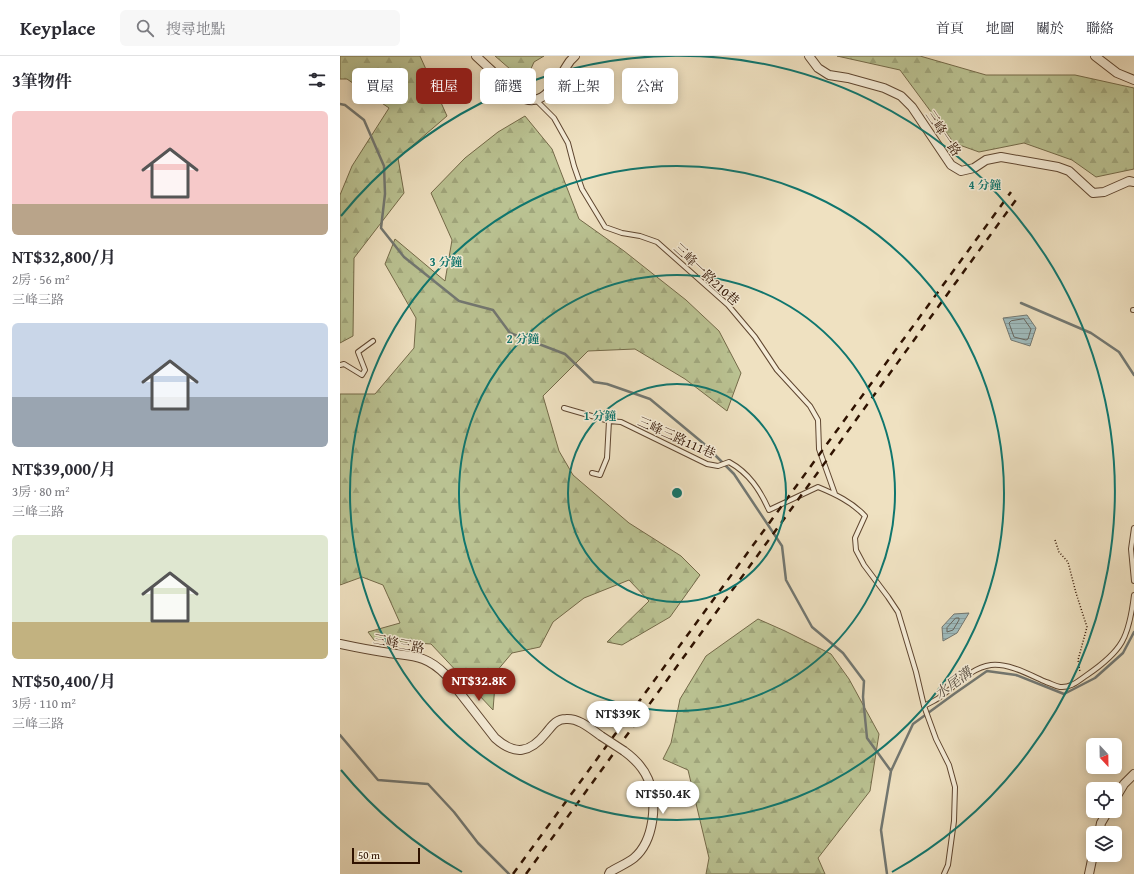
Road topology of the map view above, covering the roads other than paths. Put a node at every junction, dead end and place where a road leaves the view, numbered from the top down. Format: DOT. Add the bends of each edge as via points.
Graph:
graph roads {
  1 [pos="476,56"];
  2 [pos="575,56"];
  3 [pos="809,56"];
  4 [pos="1095,56"];
  5 [pos="1134,80"];
  6 [pos="537,101"];
  7 [pos="1134,182"];
  8 [pos="373,341"];
  9 [pos="340,365"];
  10 [pos="564,408"];
  11 [pos="609,421"];
  12 [pos="592,473"];
  13 [pos="835,494"];
  14 [pos="1134,528"];
  15 [pos="1134,581"];
  16 [pos="1134,595"];
  17 [pos="340,644"];
  18 [pos="924,707"];
  19 [pos="1134,774"];
  20 [pos="1122,787"];
  21 [pos="1092,862"];
  22 [pos="610,874"];
  23 [pos="944,874"];
  24 [pos="1089,874"];
  1 -- 6 [label="street" via="519,96 526,101"];
  2 -- 6 [label="street" via="546,95"];
  3 -- 7 [label="street, 三峰一路" via="818,68 829,76 848,78 884,88 901,96 912,107 951,165 961,171 974,168 986,160 1001,157 1069,171 1093,193 1104,192 1129,181"];
  4 -- 5 [label="street" via="1117,73"];
  6 -- 13 [label="lane, 三峰一路210巷" via="554,118 568,143 582,189 605,227 657,242 728,305 755,337 777,370 810,406 818,420 819,449"];
  8 -- 9 [label="lane" via="358,352 365,370 362,375 344,364"];
  10 -- 11 [label="lane, 三峰三路111巷"];
  11 -- 12 [label="lane" via="607,458 600,475"];
  11 -- 13 [label="lane, 三峰三路111巷" via="621,422 707,464 718,466 729,462 753,482 769,510 818,487"];
  13 -- 18 [label="lane, 三峰三路111巷" via="858,508 865,516 855,538 856,550 898,612"];
  14 -- 15 [label="lane" via="1131,549"];
  16 -- 18 [label="lane" via="1124,641 1102,665 1070,687 1059,687 1009,667 992,665 979,668 965,676"];
  17 -- 22 [label="street, 三峰三路, bridge" via="430,661 446,675 495,738 511,750 529,748 554,723 564,718 576,720 635,759 648,779 653,794 651,828 634,858"];
  18 -- 23 [label="lane, 三峰三路111巷" via="949,765 955,787 954,821 948,865"];
  19 -- 20 [label="street"];
  21 -- 24 [label="street"];
}
